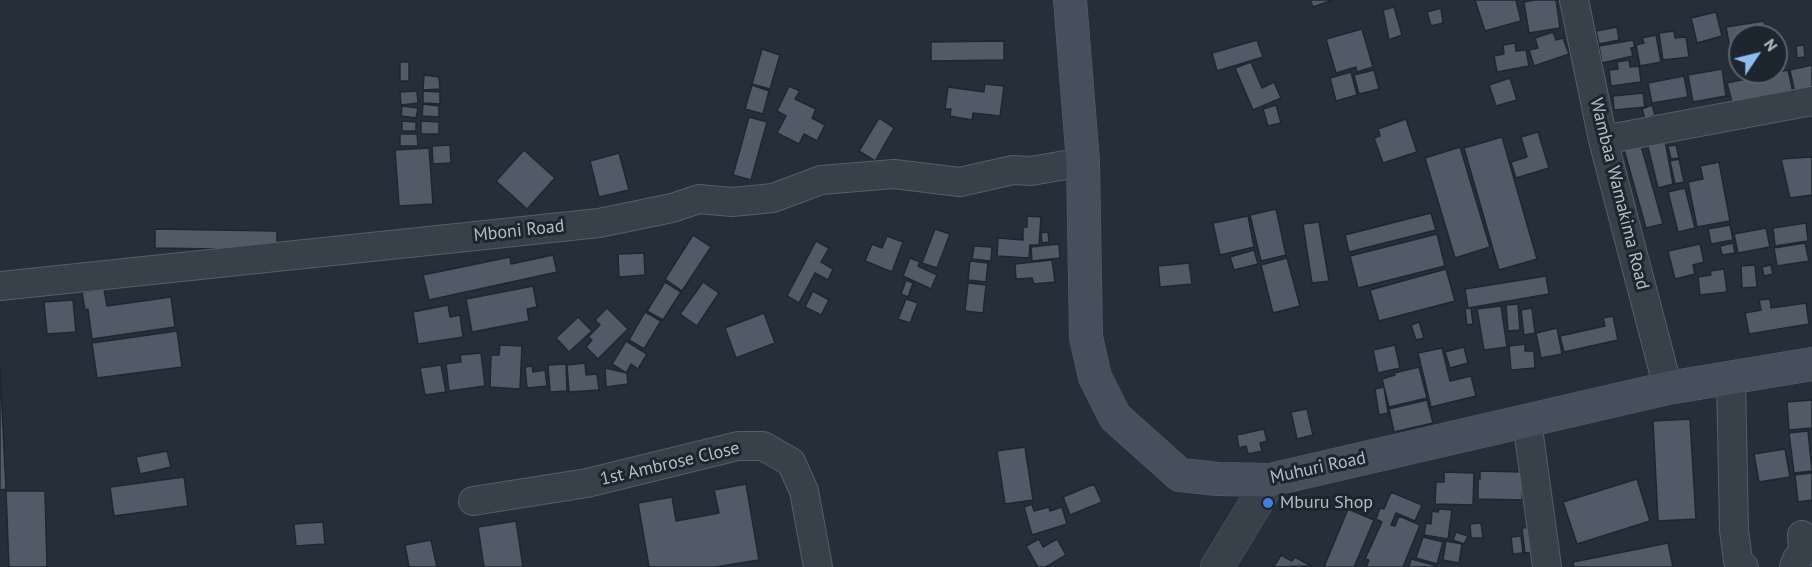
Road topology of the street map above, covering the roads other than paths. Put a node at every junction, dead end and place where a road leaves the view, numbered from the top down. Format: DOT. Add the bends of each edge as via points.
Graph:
graph roads {
  1 [pos="1070,0"];
  2 [pos="1574,0"];
  3 [pos="1812,100"];
  4 [pos="1603,140"];
  5 [pos="1083,162"];
  6 [pos="0,286"];
  7 [pos="1812,364"];
  8 [pos="1731,377"];
  9 [pos="1668,387"];
  10 [pos="1527,421"];
  11 [pos="1270,480"];
  12 [pos="473,501"];
  13 [pos="1802,535"];
  14 [pos="818,567"];
  15 [pos="1217,567"];
  16 [pos="1547,567"];
  17 [pos="1744,567"];
  18 [pos="1794,567"];
  1 -- 5 [label="main road, Muhuri Road"];
  2 -- 4 [label="street, Wambaa Wamakima Road"];
  3 -- 4 [label="street"];
  4 -- 9 [label="street, Wambaa Wamakima Road"];
  5 -- 6 [label="street, Mboni Road" via="1031,171 1013,170 960,182 894,174 821,180 773,198 732,202 699,198 672,208 599,222"];
  5 -- 11 [label="main road, Muhuri Road" via="1086,337 1095,377 1115,417 1180,475"];
  7 -- 8 [label="main road, Muhuri Road"];
  8 -- 9 [label="main road, Muhuri Road"];
  8 -- 17 [label="street" via="1734,530 1738,561"];
  9 -- 10 [label="main road, Muhuri Road"];
  10 -- 11 [label="main road, Muhuri Road"];
  10 -- 16 [label="street"];
  11 -- 15 [label="street"];
  12 -- 14 [label="street, 1st Ambrose Close" via="586,483 738,446 764,446 792,462 804,491"];
  13 -- 18 [label="street" via="1803,552"];
}
